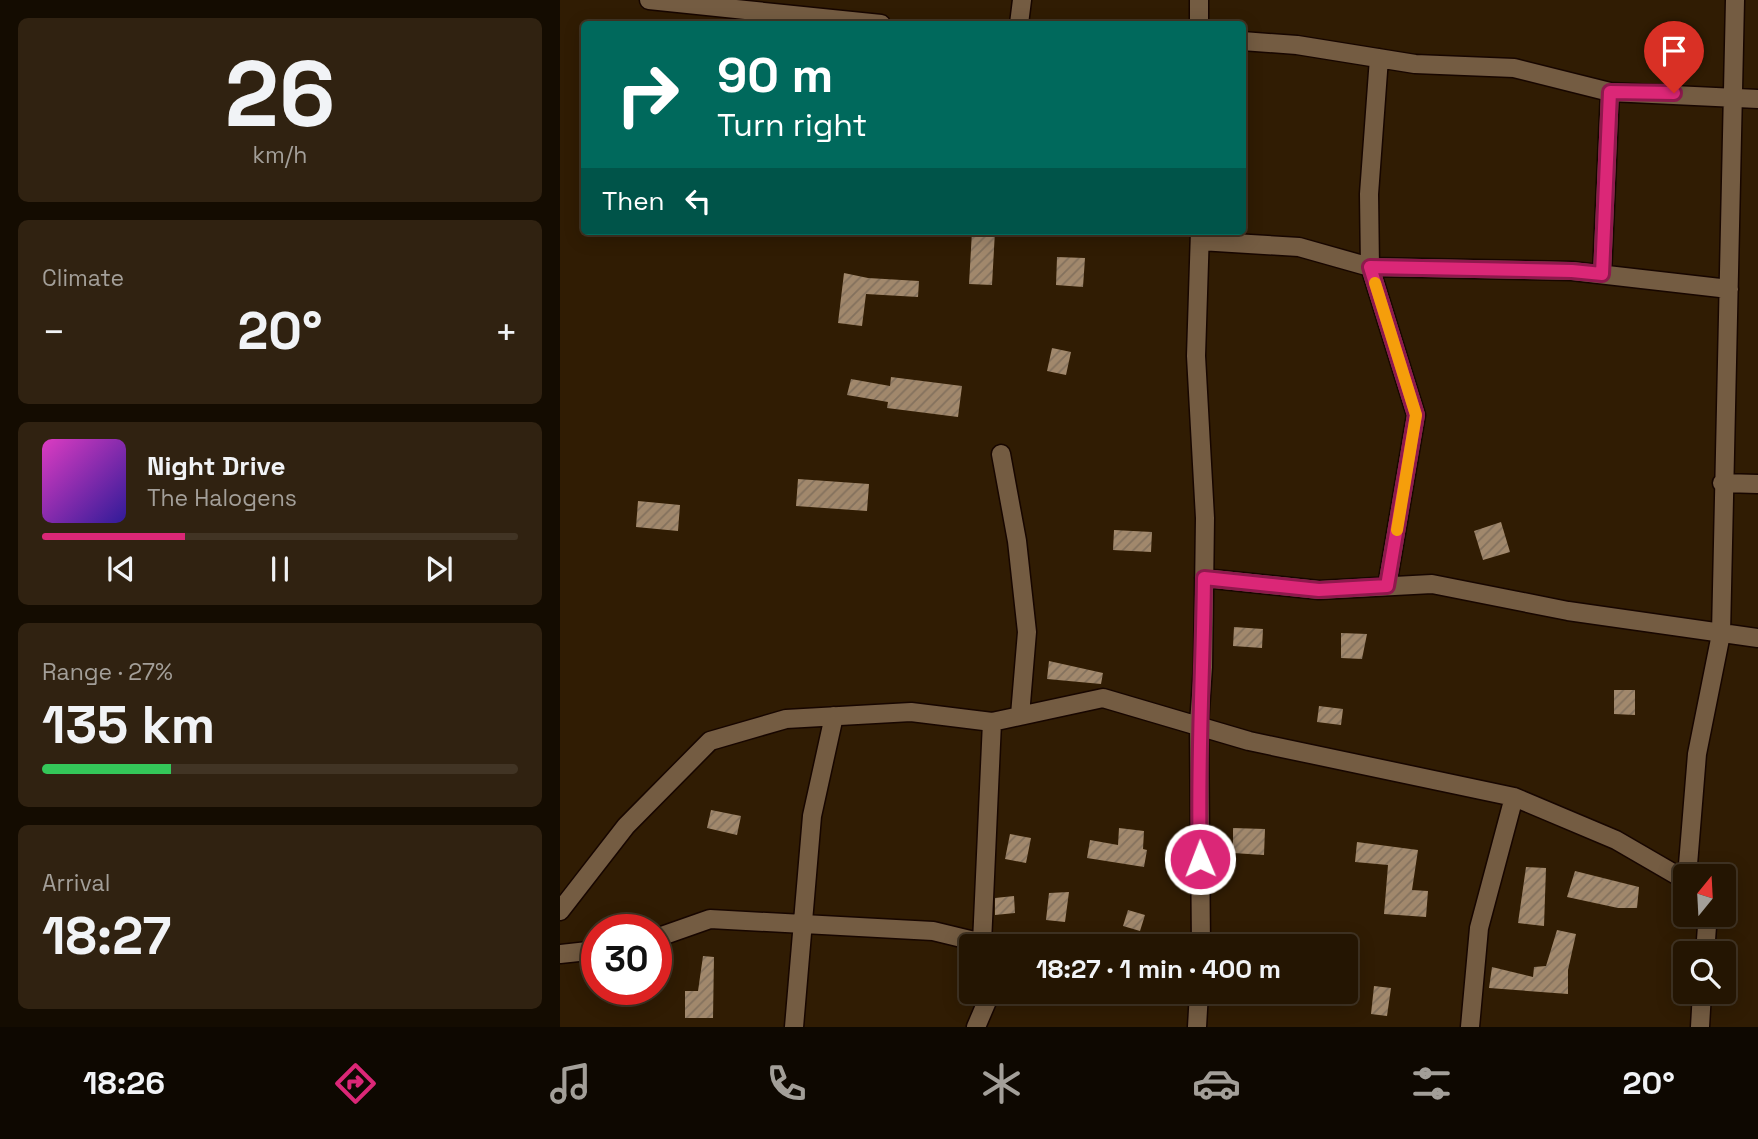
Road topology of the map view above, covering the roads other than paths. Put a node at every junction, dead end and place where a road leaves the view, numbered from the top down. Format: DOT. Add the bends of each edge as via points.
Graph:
graph roads {
  1 [pos="649,0"];
  2 [pos="1022,0"];
  3 [pos="1199,0"];
  4 [pos="1735,0"];
  5 [pos="852,21"];
  6 [pos="1019,21"];
  7 [pos="1199,21"];
  8 [pos="1246,41"];
  9 [pos="1379,58"];
  10 [pos="1610,92"];
  11 [pos="1735,97"];
  12 [pos="1758,99"];
  13 [pos="1200,236"];
  14 [pos="1370,267"];
  15 [pos="1602,274"];
  16 [pos="1729,289"];
  17 [pos="1001,454"];
  18 [pos="1722,483"];
  19 [pos="1758,484"];
  20 [pos="1204,578"];
  21 [pos="1387,586"];
  22 [pos="1721,634"];
  23 [pos="1758,638"];
  24 [pos="1020,715"];
  25 [pos="834,716"];
  26 [pos="992,722"];
  27 [pos="1199,724"];
  28 [pos="1514,797"];
  29 [pos="1687,864"];
  30 [pos="1673,871"];
  31 [pos="560,911"];
  32 [pos="802,923"];
  33 [pos="672,932"];
  34 [pos="990,934"];
  35 [pos="1200,934"];
  36 [pos="959,937"];
  37 [pos="581,952"];
  38 [pos="560,954"];
  39 [pos="986,1004"];
  40 [pos="1198,1004"];
  41 [pos="1701,1004"];
  42 [pos="794,1027"];
  43 [pos="976,1027"];
  44 [pos="1197,1027"];
  45 [pos="1470,1027"];
  46 [pos="1700,1027"];
  1 -- 5 [label="street"];
  2 -- 6 [label="street"];
  3 -- 7 [label="street"];
  4 -- 11 [label="street"];
  8 -- 9 [label="street"];
  9 -- 10 [label="street" via="1514,68"];
  9 -- 14 [label="street"];
  10 -- 11 [label="street"];
  10 -- 15 [label="street"];
  11 -- 12 [label="street"];
  11 -- 16 [label="street"];
  13 -- 14 [label="street" via="1299,247"];
  13 -- 20 [label="street" via="1196,356"];
  14 -- 15 [label="street"];
  14 -- 21 [label="street" via="1416,415"];
  15 -- 16 [label="street"];
  16 -- 18 [label="street"];
  17 -- 24 [label="street" via="1027,632"];
  18 -- 19 [label="street"];
  18 -- 22 [label="street"];
  20 -- 21 [label="street" via="1319,590"];
  20 -- 27 [label="street"];
  21 -- 22 [label="street" via="1432,584"];
  22 -- 23 [label="street"];
  22 -- 29 [label="street" via="1697,754"];
  24 -- 26 [label="street"];
  24 -- 27 [label="street" via="1103,698"];
  25 -- 26 [label="street" via="911,712"];
  25 -- 31 [label="street" via="786,719 710,741 626,826"];
  25 -- 32 [label="street" via="812,816"];
  26 -- 34 [label="street"];
  27 -- 28 [label="street" via="1249,741"];
  27 -- 35 [label="street"];
  28 -- 30 [label="street"];
  28 -- 45 [label="street" via="1479,928"];
  32 -- 33 [label="street" via="710,919"];
  32 -- 36 [label="street" via="933,931"];
  32 -- 42 [label="street"];
  37 -- 38 [label="street"];
  39 -- 43 [label="street"];
  40 -- 44 [label="street"];
  41 -- 46 [label="street"];
}
